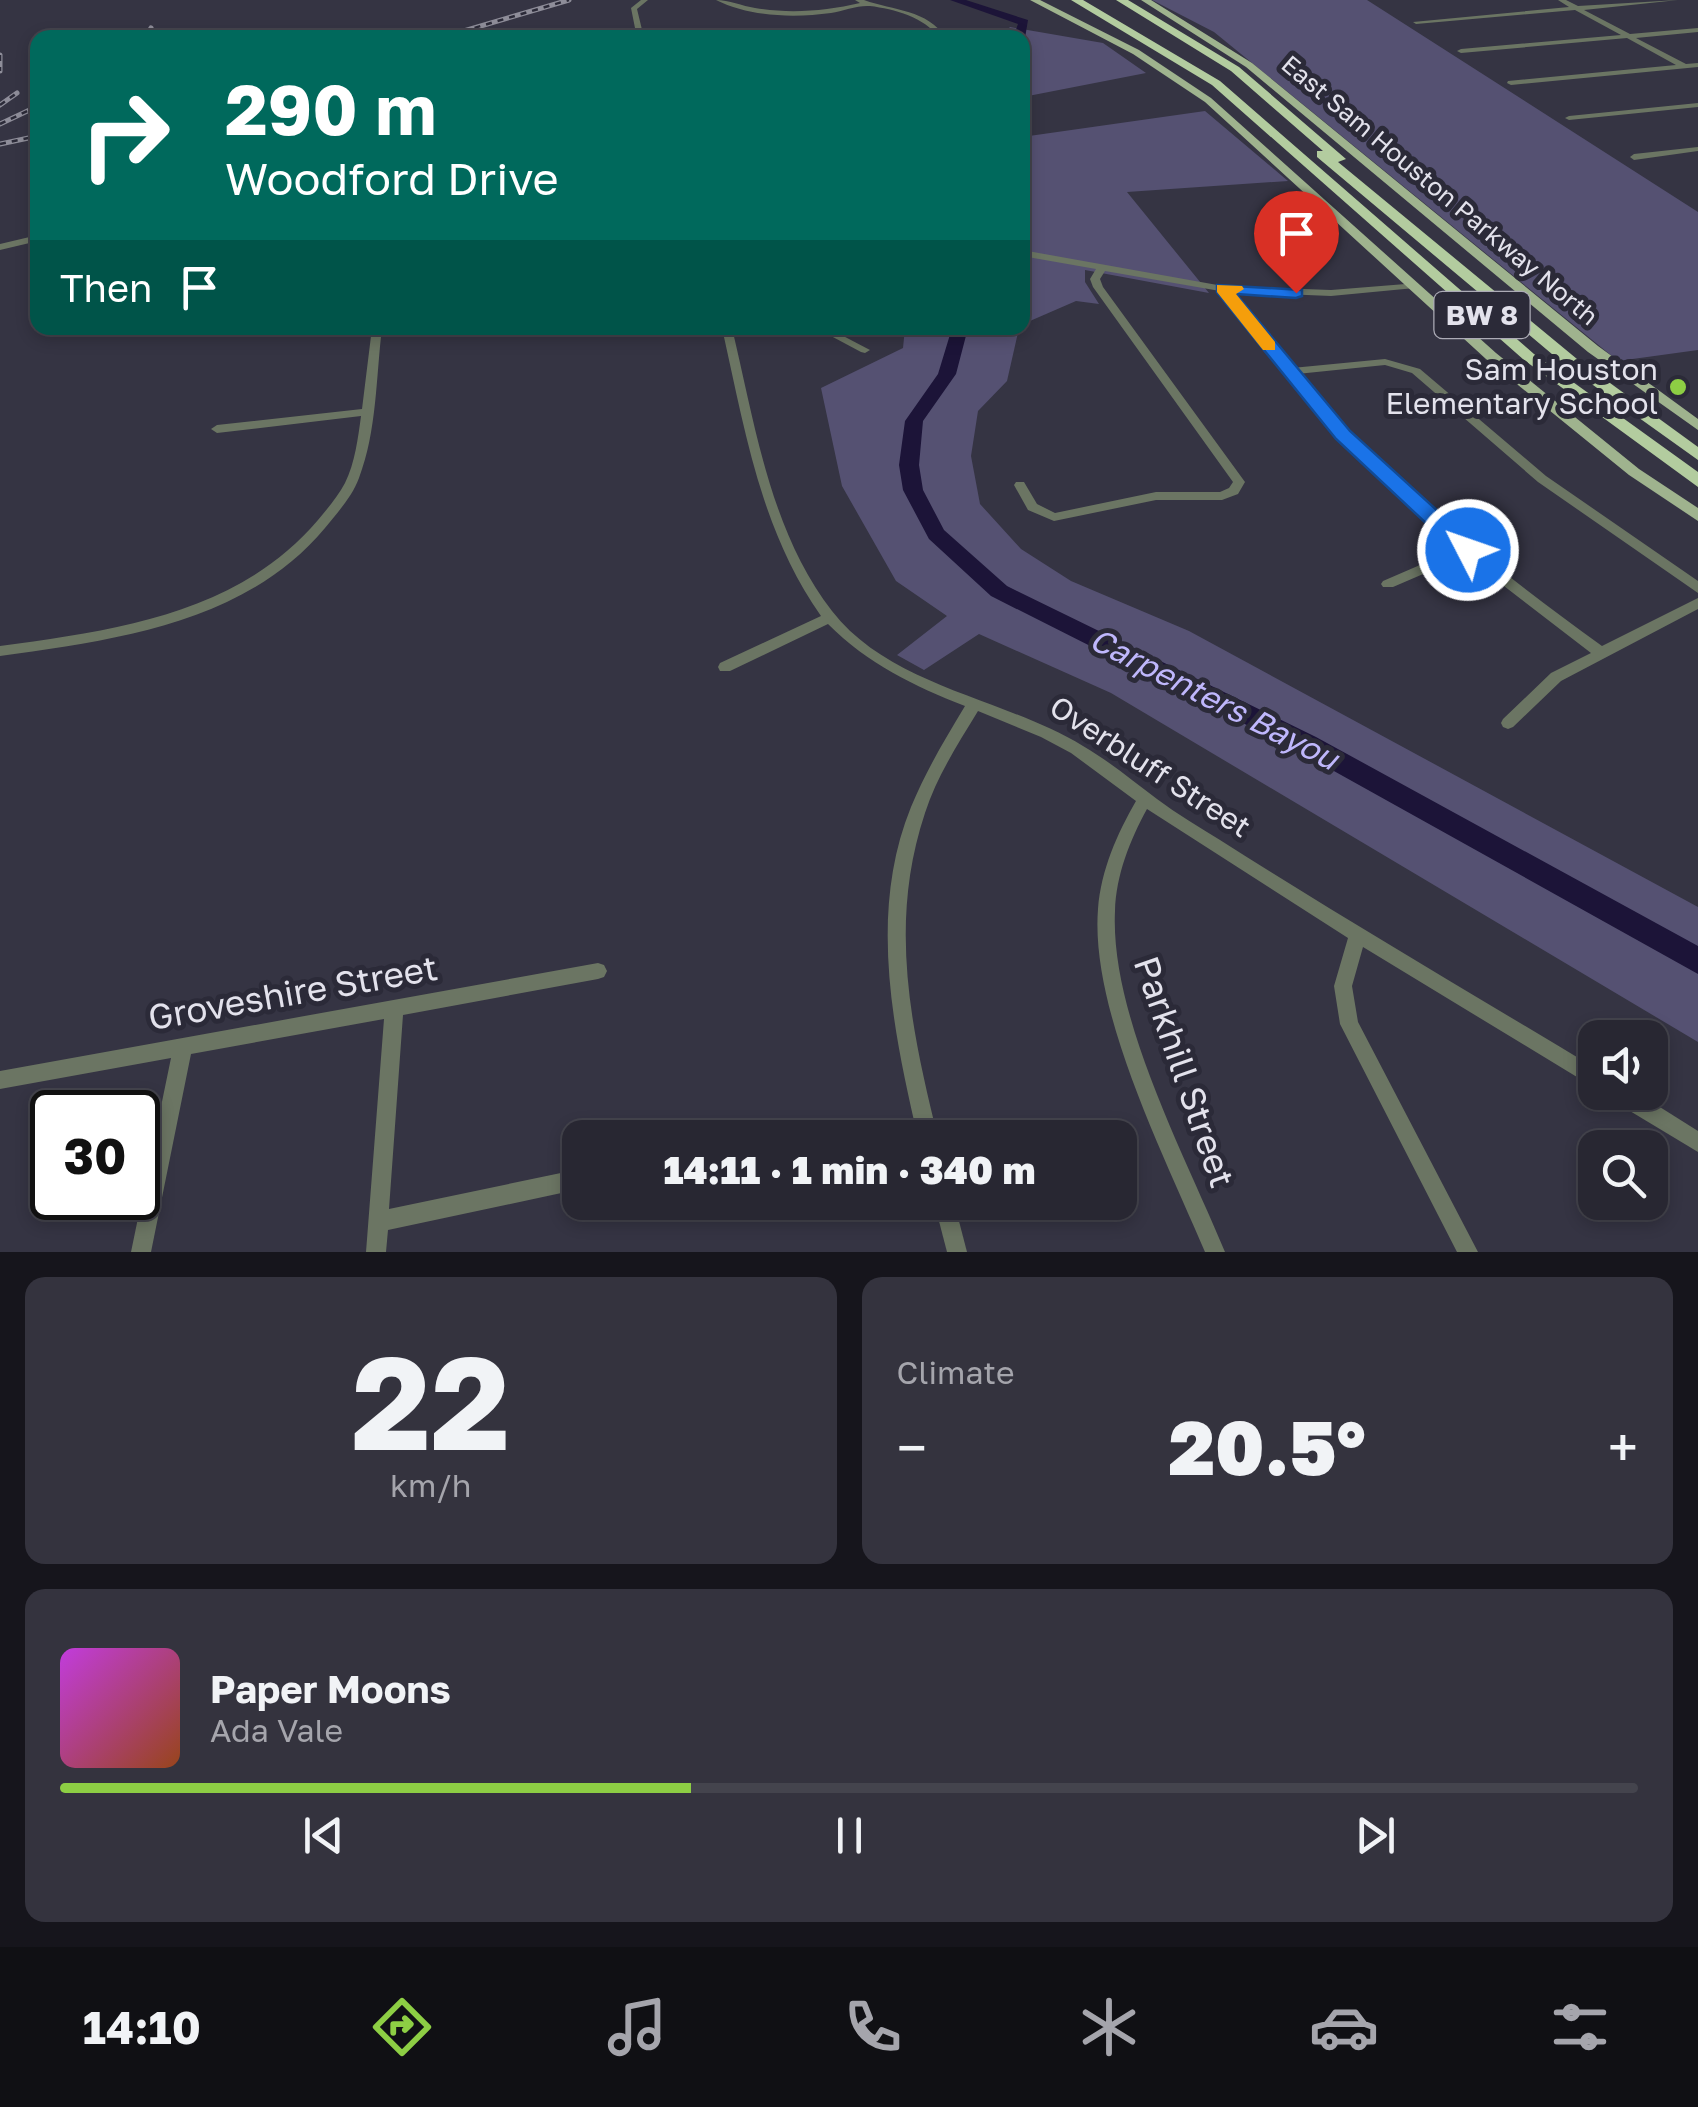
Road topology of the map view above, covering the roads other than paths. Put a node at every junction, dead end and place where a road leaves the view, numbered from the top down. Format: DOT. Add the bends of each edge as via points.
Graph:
graph roads {
  1 [pos="645,0"];
  2 [pos="720,0"];
  3 [pos="1034,0"];
  4 [pos="1057,0"];
  5 [pos="1076,0"];
  6 [pos="1092,0"];
  7 [pos="1121,0"];
  8 [pos="1561,0"];
  9 [pos="1675,0"];
  10 [pos="861,2"];
  11 [pos="1141,4"];
  12 [pos="1577,8"];
  13 [pos="1416,22"];
  14 [pos="639,30"];
  15 [pos="939,30"];
  16 [pos="1698,30"];
  17 [pos="1628,36"];
  18 [pos="1461,51"];
  19 [pos="1698,65"];
  20 [pos="1685,66"];
  21 [pos="1698,73"];
  22 [pos="1511,83"];
  23 [pos="1698,105"];
  24 [pos="1569,118"];
  25 [pos="1698,150"];
  26 [pos="1301,154"];
  27 [pos="1634,157"];
  28 [pos="30,240"];
  29 [pos="0,247"];
  30 [pos="1030,254"];
  31 [pos="1102,267"];
  32 [pos="1415,284"];
  33 [pos="1223,288"];
  34 [pos="376,335"];
  35 [pos="729,335"];
  36 [pos="836,335"];
  37 [pos="866,350"];
  38 [pos="1571,362"];
  39 [pos="1290,372"];
  40 [pos="365,412"];
  41 [pos="1698,426"];
  42 [pos="217,429"];
  43 [pos="1698,455"];
  44 [pos="1698,482"];
  45 [pos="1020,485"];
  46 [pos="1698,516"];
  47 [pos="1468,550"];
  48 [pos="1388,584"];
  49 [pos="1698,588"];
  50 [pos="1698,603"];
  51 [pos="830,618"];
  52 [pos="0,651"];
  53 [pos="1600,652"];
  54 [pos="725,667"];
  55 [pos="975,703"];
  56 [pos="1508,722"];
  57 [pos="1145,799"];
  58 [pos="1358,933"];
  59 [pos="598,970"];
  60 [pos="394,1008"];
  61 [pos="183,1046"];
  62 [pos="1578,1069"];
  63 [pos="0,1080"];
  64 [pos="1646,1110"];
  65 [pos="924,1120"];
  66 [pos="1698,1142"];
  67 [pos="562,1183"];
  68 [pos="949,1220"];
  69 [pos="378,1222"];
  70 [pos="141,1252"];
  71 [pos="376,1252"];
  72 [pos="957,1252"];
  73 [pos="1215,1252"];
  74 [pos="1468,1252"];
  1 -- 14 [label="street" via="634,8"];
  2 -- 10 [label="street" via="757,10 830,11"];
  3 -- 32 [label="main road, BW 8" via="1136,52 1208,100"];
  4 -- 26 [label="highway" via="1170,62"];
  5 -- 26 [label="highway, BW 8" via="1216,83"];
  6 -- 38 [label="highway, East Sam Houston Parkway North / BW 8" via="1242,88"];
  7 -- 11 [label="highway"];
  8 -- 12 [label="street"];
  9 -- 12 [label="street"];
  10 -- 15 [label="street" via="919,17"];
  11 -- 38 [label="highway" via="1264,91"];
  11 -- 41 [label="main road, East Sam Houston Parkway North / BW 8" via="1249,65 1592,349"];
  12 -- 13 [label="street"];
  12 -- 17 [label="street"];
  16 -- 17 [label="street"];
  17 -- 18 [label="street"];
  17 -- 20 [label="street"];
  19 -- 20 [label="street"];
  20 -- 21 [label="street"];
  20 -- 22 [label="street"];
  23 -- 24 [label="street"];
  25 -- 27 [label="street"];
  26 -- 44 [label="highway, BW 8" via="1529,357"];
  28 -- 29 [label="street"];
  30 -- 31 [label="street"];
  31 -- 33 [label="street"];
  31 -- 45 [label="street" via="1094,279 1098,288 1239,482 1222,496 1156,496 1054,517 1032,506"];
  32 -- 33 [label="street" via="1331,293"];
  32 -- 46 [label="main road, BW 8" via="1558,413"];
  33 -- 39 [label="street"];
  34 -- 40 [label="street"];
  35 -- 51 [label="street, Overbluff Street" via="775,517"];
  36 -- 37 [label="street"];
  38 -- 43 [label="highway, East Sam Houston Parkway North / BW 8"];
  39 -- 47 [label="street" via="1354,446"];
  39 -- 49 [label="street" via="1385,362 1416,371 1542,479"];
  40 -- 42 [label="street"];
  40 -- 52 [label="street" via="353,480 316,536 263,576 144,628"];
  47 -- 48 [label="street"];
  47 -- 53 [label="street"];
  50 -- 53 [label="street"];
  51 -- 54 [label="street"];
  51 -- 55 [label="street, Overbluff Street" via="897,668"];
  53 -- 56 [label="street" via="1556,678"];
  55 -- 57 [label="street, Overbluff Street" via="1030,724"];
  55 -- 65 [label="street" via="920,800 896,902 900,1024"];
  57 -- 58 [label="street, Overbluff Street"];
  57 -- 73 [label="street, Parkhill Street" via="1115,861 1107,949 1131,1040"];
  58 -- 62 [label="street, Overbluff Street"];
  58 -- 74 [label="street" via="1343,986 1350,1024"];
  59 -- 60 [label="street, Groveshire Street"];
  60 -- 61 [label="street, Groveshire Street"];
  60 -- 69 [label="street"];
  61 -- 63 [label="street, Groveshire Street"];
  61 -- 70 [label="street"];
  64 -- 66 [label="street"];
  67 -- 69 [label="street"];
  68 -- 72 [label="street"];
  69 -- 71 [label="street"];
}
